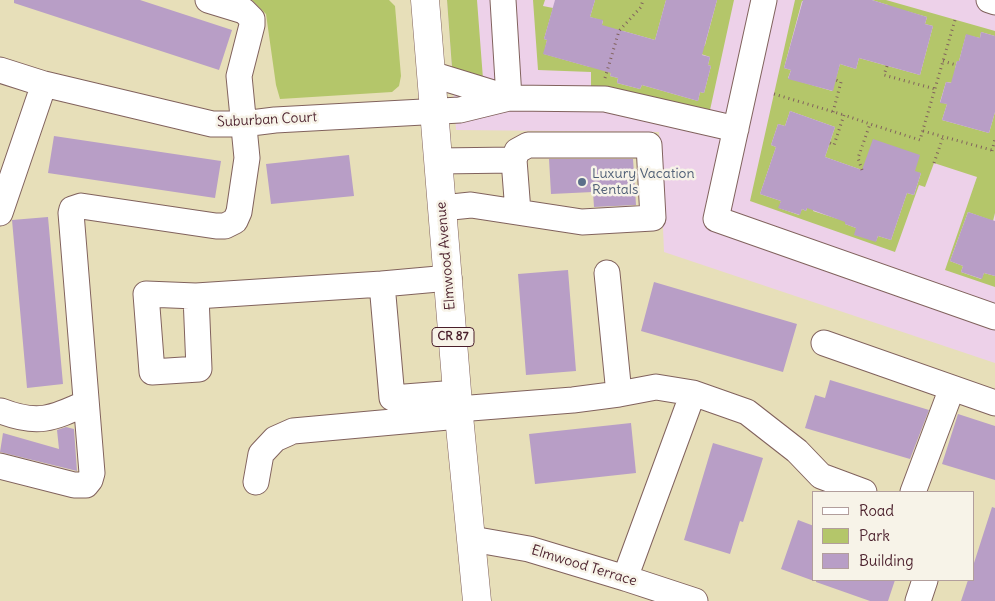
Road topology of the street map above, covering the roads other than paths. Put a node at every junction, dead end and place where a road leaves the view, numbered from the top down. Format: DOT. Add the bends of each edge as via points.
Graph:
graph roads {
  1 [pos="208,0"];
  2 [pos="425,0"];
  3 [pos="503,0"];
  4 [pos="764,0"];
  5 [pos="989,0"];
  6 [pos="995,2"];
  7 [pos="0,70"];
  8 [pos="431,74"];
  9 [pos="44,84"];
  10 [pos="509,98"];
  11 [pos="434,111"];
  12 [pos="243,124"];
  13 [pos="736,129"];
  14 [pos="514,160"];
  15 [pos="438,161"];
  16 [pos="442,208"];
  17 [pos="518,212"];
  18 [pos="0,213"];
  19 [pos="607,273"];
  20 [pos="449,278"];
  21 [pos="382,284"];
  22 [pos="196,296"];
  23 [pos="995,317"];
  24 [pos="824,343"];
  25 [pos="952,388"];
  26 [pos="693,393"];
  27 [pos="619,394"];
  28 [pos="86,403"];
  29 [pos="995,403"];
  30 [pos="458,406"];
  31 [pos="0,412"];
  32 [pos="0,466"];
  33 [pos="256,482"];
  34 [pos="861,491"];
  35 [pos="913,491"];
  36 [pos="472,539"];
  37 [pos="625,578"];
  38 [pos="925,581"];
  39 [pos="477,601"];
  40 [pos="694,601"];
  41 [pos="918,601"];
  1 -- 12 [label="street" via="244,11 252,19 239,76"];
  2 -- 8 [label="main road, Elmwood Avenue / CR 87"];
  3 -- 10 [label="street"];
  4 -- 13 [label="street"];
  5 -- 6 [label="street"];
  7 -- 9 [label="street, Suburban Court"];
  8 -- 10 [label="street"];
  8 -- 11 [label="main road, Elmwood Avenue / CR 87"];
  9 -- 12 [label="street, Suburban Court" via="212,124"];
  9 -- 18 [label="street"];
  10 -- 11 [label="street, Suburban Court" via="460,110"];
  10 -- 13 [label="street" via="605,99"];
  11 -- 12 [label="street, Suburban Court"];
  11 -- 15 [label="main road, Elmwood Avenue / CR 87"];
  12 -- 28 [label="street" via="247,158 235,222 216,226 82,206 72,209"];
  13 -- 23 [label="street" via="716,219"];
  14 -- 15 [label="street"];
  14 -- 17 [label="street"];
  14 -- 17 [label="street" via="517,151 528,145 649,145 653,218 582,222"];
  15 -- 16 [label="main road, Elmwood Avenue / CR 87"];
  16 -- 17 [label="street" via="471,205"];
  16 -- 20 [label="main road, Elmwood Avenue / CR 87"];
  19 -- 27 [label="street"];
  20 -- 21 [label="street"];
  20 -- 30 [label="main road, Elmwood Avenue / CR 87"];
  21 -- 22 [label="street"];
  21 -- 30 [label="street" via="392,398"];
  24 -- 25 [label="street"];
  25 -- 29 [label="street"];
  25 -- 35 [label="street"];
  26 -- 27 [label="street" via="656,387"];
  26 -- 34 [label="street" via="747,412 798,451 821,476"];
  26 -- 37 [label="street"];
  27 -- 30 [label="street"];
  28 -- 31 [label="street" via="42,420"];
  28 -- 32 [label="street" via="92,473 86,484 74,485"];
  30 -- 33 [label="street" via="293,431 275,439 261,454"];
  30 -- 36 [label="main road, Elmwood Avenue / CR 87"];
  36 -- 37 [label="street, Elmwood Terrace" via="528,549"];
  36 -- 39 [label="main road, Elmwood Avenue / CR 87"];
  37 -- 40 [label="street, Elmwood Terrace"];
  38 -- 41 [label="street"];
}
